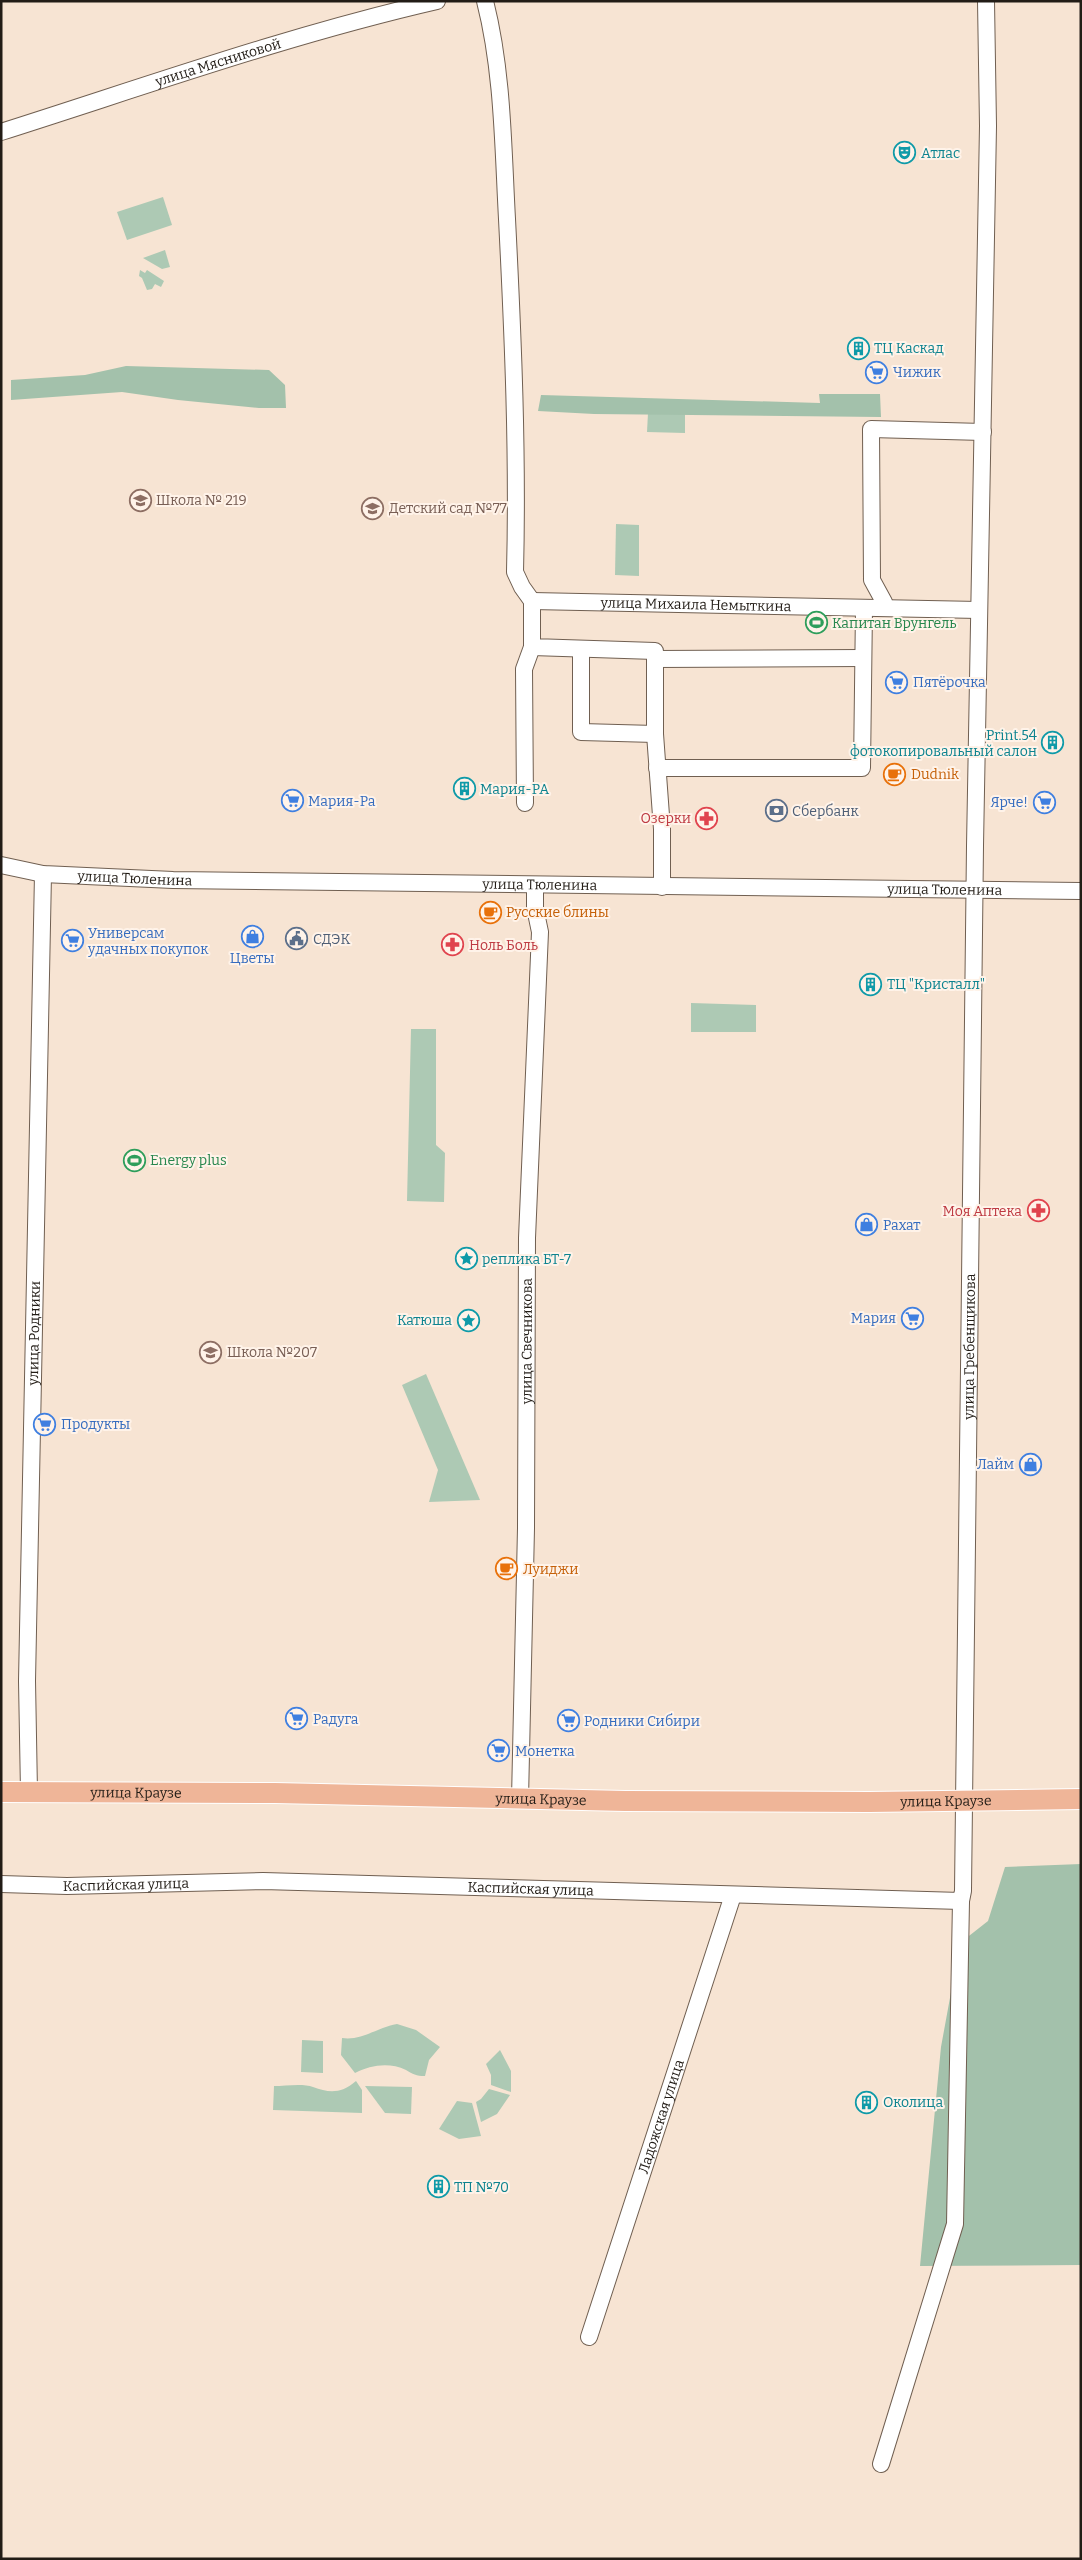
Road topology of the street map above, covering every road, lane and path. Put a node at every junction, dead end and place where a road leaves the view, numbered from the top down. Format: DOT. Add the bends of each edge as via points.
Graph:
graph roads {
  1 [pos="437,1"];
  2 [pos="485,1"];
  3 [pos="986,1"];
  4 [pos="1,132"];
  5 [pos="983,432"];
  6 [pos="532,601"];
  7 [pos="884,602"];
  8 [pos="864,608"];
  9 [pos="979,610"];
  10 [pos="532,647"];
  11 [pos="581,649"];
  12 [pos="863,658"];
  13 [pos="655,659"];
  14 [pos="655,734"];
  15 [pos="657,768"];
  16 [pos="525,803"];
  17 [pos="1,865"];
  18 [pos="43,874"];
  19 [pos="535,885"];
  20 [pos="662,887"];
  21 [pos="1081,891"];
  22 [pos="975,892"];
  23 [pos="1,1792"];
  24 [pos="29,1792"];
  25 [pos="520,1799"];
  26 [pos="1081,1799"];
  27 [pos="964,1801"];
  28 [pos="1,1884"];
  29 [pos="733,1896"];
  30 [pos="961,1901"];
  31 [pos="589,2337"];
  32 [pos="881,2464"];
  1 -- 4 [label="street, улица Мясниковой" via="282,41"];
  2 -- 6 [label="street" via="494,40 505,180 516,442 516,572"];
  3 -- 5 [label="street, улица Гребенщикова" via="988,126"];
  5 -- 7 [label="street" via="871,429 872,580"];
  5 -- 9 [label="street, улица Гребенщикова"];
  6 -- 8 [label="street, улица Михаила Немыткина"];
  6 -- 10 [label="street"];
  8 -- 9 [label="street, улица Михаила Немыткина"];
  8 -- 12 [label="street"];
  9 -- 22 [label="street, улица Гребенщикова"];
  10 -- 11 [label="street"];
  10 -- 16 [label="street" via="524,669"];
  11 -- 13 [label="street" via="655,651"];
  11 -- 14 [label="street" via="581,732"];
  12 -- 13 [label="street"];
  12 -- 15 [label="street" via="862,768"];
  13 -- 14 [label="street"];
  14 -- 15 [label="street"];
  15 -- 20 [label="street"];
  17 -- 18 [label="street, улица Тюленина"];
  18 -- 19 [label="street, улица Тюленина" via="173,880"];
  18 -- 24 [label="street, улица Родники" via="27,1681"];
  19 -- 20 [label="street, улица Тюленина"];
  19 -- 25 [label="street, улица Свечникова" via="540,932 527,1253 526,1528"];
  20 -- 22 [label="street, улица Тюленина"];
  21 -- 22 [label="street, улица Тюленина"];
  22 -- 27 [label="street, улица Гребенщикова"];
  23 -- 24 [label="main road, улица Краузе"];
  24 -- 25 [label="main road, улица Краузе" via="275,1793"];
  25 -- 27 [label="main road, улица Краузе"];
  26 -- 27 [label="main road, улица Краузе"];
  27 -- 30 [label="street" via="964,1891"];
  28 -- 29 [label="street, Каспийская улица" via="67,1886 263,1881"];
  29 -- 30 [label="street, Каспийская улица"];
  29 -- 31 [label="street, Ладожская улица"];
  30 -- 32 [label="street" via="955,2224"];
}
